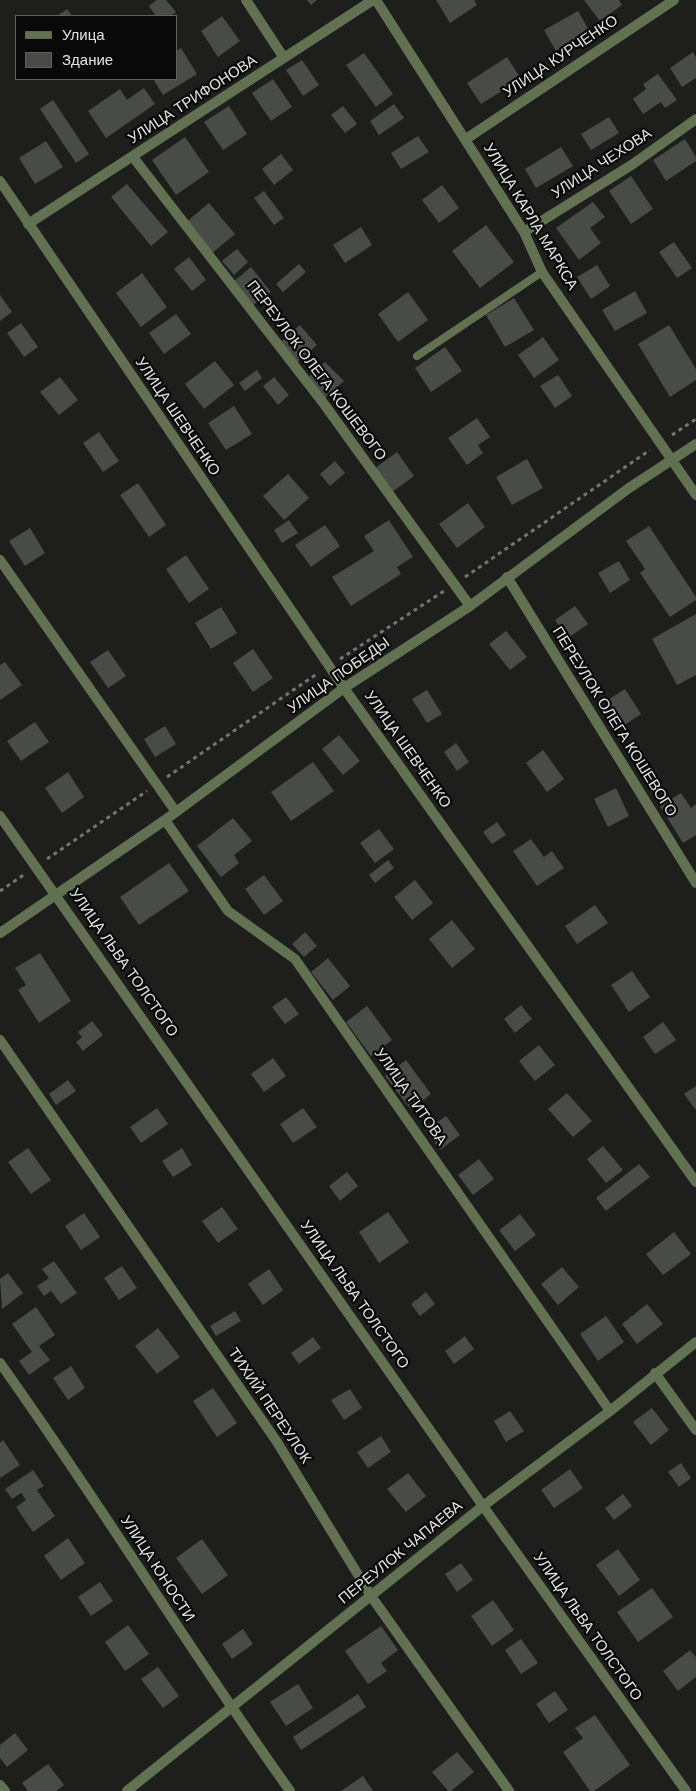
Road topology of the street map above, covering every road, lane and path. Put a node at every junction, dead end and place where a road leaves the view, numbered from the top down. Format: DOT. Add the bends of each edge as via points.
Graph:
graph roads {
  1 [pos="246,0"];
  2 [pos="375,0"];
  3 [pos="674,0"];
  4 [pos="284,58"];
  5 [pos="696,119"];
  6 [pos="466,139"];
  7 [pos="133,157"];
  8 [pos="0,181"];
  9 [pos="28,224"];
  10 [pos="524,232"];
  11 [pos="542,272"];
  12 [pos="417,356"];
  13 [pos="696,419"];
  14 [pos="661,443"];
  15 [pos="696,444"];
  16 [pos="673,460"];
  17 [pos="696,494"];
  18 [pos="0,560"];
  19 [pos="507,577"];
  20 [pos="454,584"];
  21 [pos="470,606"];
  22 [pos="329,666"];
  23 [pos="344,688"];
  24 [pos="156,784"];
  25 [pos="176,812"];
  26 [pos="0,816"];
  27 [pos="165,820"];
  28 [pos="36,866"];
  29 [pos="696,884"];
  30 [pos="0,891"];
  31 [pos="56,893"];
  32 [pos="0,933"];
  33 [pos="0,1040"];
  34 [pos="696,1182"];
  35 [pos="696,1342"];
  36 [pos="0,1363"];
  37 [pos="655,1373"];
  38 [pos="610,1411"];
  39 [pos="696,1430"];
  40 [pos="483,1506"];
  41 [pos="371,1596"];
  42 [pos="231,1708"];
  43 [pos="0,1785"];
  44 [pos="4,1791"];
  45 [pos="127,1791"];
  46 [pos="290,1791"];
  47 [pos="509,1791"];
  48 [pos="686,1791"];
  1 -- 4 [label="street"];
  2 -- 4 [label="street, УЛИЦА ТРИФОНОВА"];
  2 -- 6 [label="street, УЛИЦА КАРЛА МАРКСА"];
  3 -- 6 [label="street, УЛИЦА КУРЧЕНКО"];
  4 -- 7 [label="street, УЛИЦА ТРИФОНОВА"];
  5 -- 10 [label="street, УЛИЦА ЧЕХОВА"];
  6 -- 10 [label="street, УЛИЦА КАРЛА МАРКСА"];
  7 -- 9 [label="street, УЛИЦА ТРИФОНОВА"];
  7 -- 20 [label="street, ПЕРЕУЛОК ОЛЕГА КОШЕВОГО" via="324,404"];
  8 -- 9 [label="street, УЛИЦА ШЕВЧЕНКО"];
  9 -- 22 [label="street, УЛИЦА ШЕВЧЕНКО"];
  10 -- 11 [label="street, УЛИЦА КАРЛА МАРКСА"];
  11 -- 12 [label="lane"];
  11 -- 14 [label="street, УЛИЦА КАРЛА МАРКСА"];
  13 -- 14 [label="path"];
  14 -- 16 [label="street, УЛИЦА КАРЛА МАРКСА"];
  14 -- 20 [label="path"];
  15 -- 16 [label="street, УЛИЦА ПОБЕДЫ"];
  16 -- 17 [label="street, УЛИЦА КАРЛА МАРКСА"];
  16 -- 19 [label="street, УЛИЦА ПОБЕДЫ"];
  18 -- 24 [label="street"];
  19 -- 21 [label="street, УЛИЦА ПОБЕДЫ"];
  19 -- 29 [label="street, ПЕРЕУЛОК ОЛЕГА КОШЕВОГО"];
  20 -- 21 [label="street, ПЕРЕУЛОК ОЛЕГА КОШЕВОГО"];
  20 -- 22 [label="path"];
  21 -- 23 [label="street, УЛИЦА ПОБЕДЫ"];
  22 -- 23 [label="street, УЛИЦА ШЕВЧЕНКО"];
  22 -- 24 [label="path"];
  23 -- 25 [label="street, УЛИЦА ПОБЕДЫ"];
  23 -- 34 [label="street, УЛИЦА ШЕВЧЕНКО"];
  24 -- 25 [label="street"];
  24 -- 28 [label="path"];
  25 -- 27 [label="street, УЛИЦА ПОБЕДЫ"];
  26 -- 28 [label="street, УЛИЦА ЛЬВА ТОЛСТОГО"];
  27 -- 31 [label="street, УЛИЦА ПОБЕДЫ"];
  27 -- 38 [label="street, УЛИЦА ТИТОВА" via="228,911 295,959"];
  28 -- 30 [label="path"];
  28 -- 31 [label="street, УЛИЦА ЛЬВА ТОЛСТОГО"];
  31 -- 32 [label="street, УЛИЦА ПОБЕДЫ"];
  31 -- 40 [label="street, УЛИЦА ЛЬВА ТОЛСТОГО"];
  33 -- 41 [label="street, ТИХИЙ ПЕРЕУЛОК" via="277,1442"];
  35 -- 37 [label="street, ПЕРЕУЛОК ЧАПАЕВА"];
  36 -- 42 [label="street, УЛИЦА ЮНОСТИ"];
  37 -- 38 [label="street, ПЕРЕУЛОК ЧАПАЕВА"];
  37 -- 39 [label="street"];
  38 -- 40 [label="street, ПЕРЕУЛОК ЧАПАЕВА"];
  40 -- 41 [label="street, ПЕРЕУЛОК ЧАПАЕВА"];
  40 -- 48 [label="street, УЛИЦА ЛЬВА ТОЛСТОГО"];
  41 -- 42 [label="street, ПЕРЕУЛОК ЧАПАЕВА"];
  41 -- 47 [label="street, ТИХИЙ ПЕРЕУЛОК"];
  42 -- 45 [label="street, ПЕРЕУЛОК ЧАПАЕВА"];
  42 -- 46 [label="street, УЛИЦА ЮНОСТИ"];
  43 -- 44 [label="street"];
}
